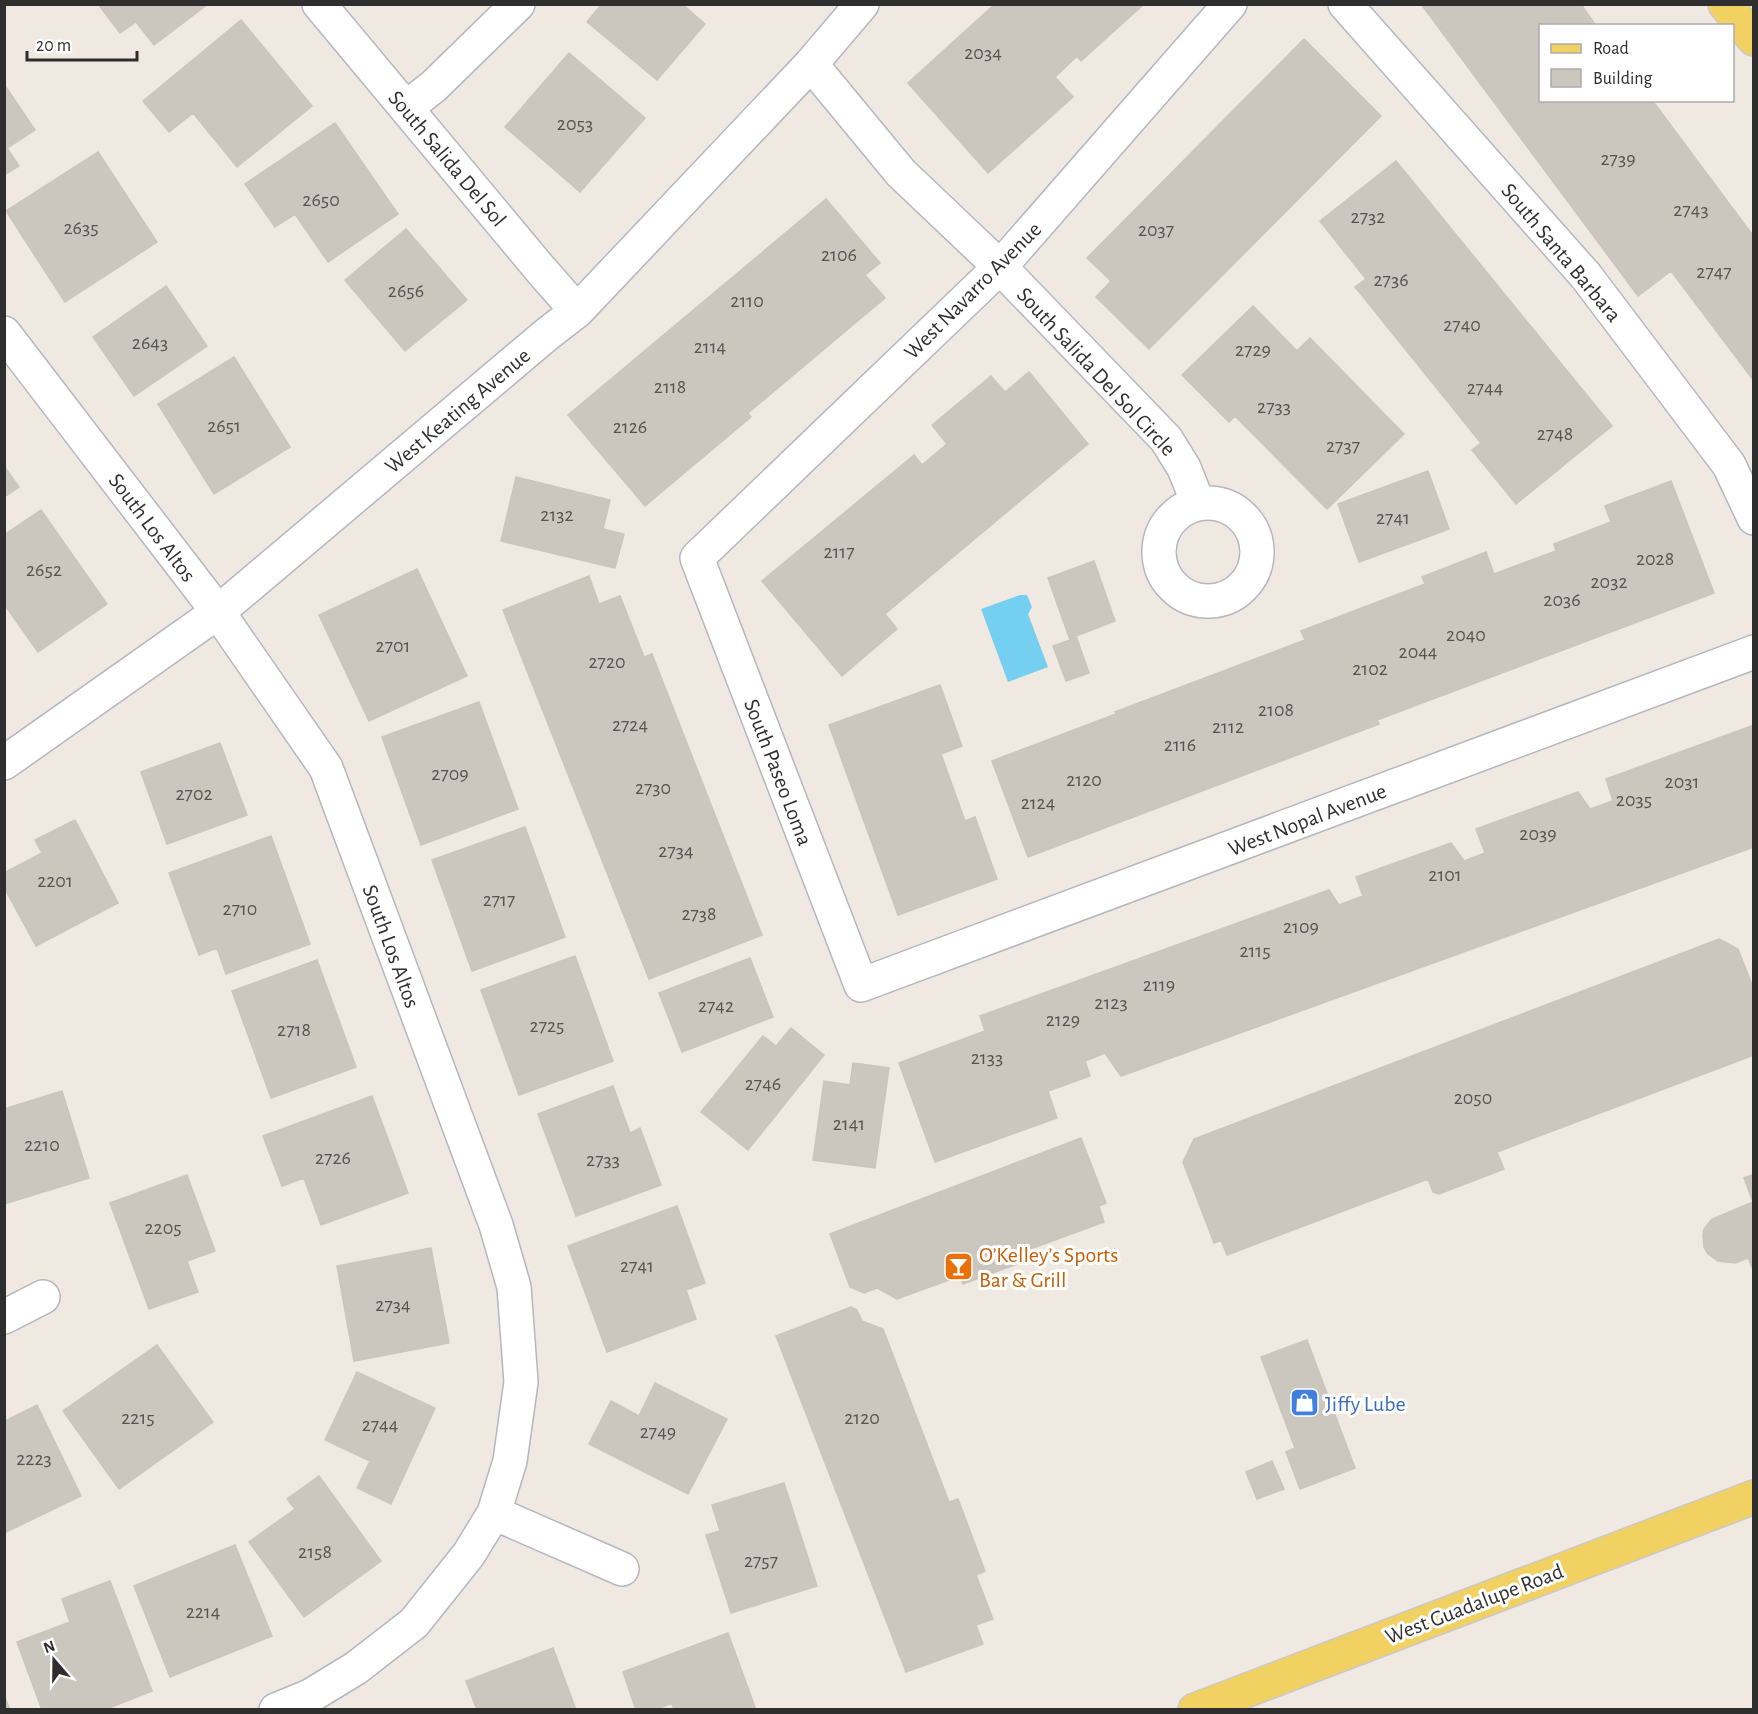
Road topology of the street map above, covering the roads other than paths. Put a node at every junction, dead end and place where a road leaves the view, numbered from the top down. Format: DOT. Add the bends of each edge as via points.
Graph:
graph roads {
  1 [pos="319,4"];
  2 [pos="518,4"];
  3 [pos="862,4"];
  4 [pos="1230,4"];
  5 [pos="1345,4"];
  6 [pos="1725,4"];
  7 [pos="1754,39"];
  8 [pos="811,64"];
  9 [pos="406,108"];
  10 [pos="1000,267"];
  11 [pos="577,311"];
  12 [pos="4,333"];
  13 [pos="1198,503"];
  14 [pos="1754,518"];
  15 [pos="697,558"];
  16 [pos="218,612"];
  17 [pos="1754,652"];
  18 [pos="4,763"];
  19 [pos="861,985"];
  20 [pos="43,1297"];
  21 [pos="4,1317"];
  22 [pos="1754,1497"];
  23 [pos="494,1513"];
  24 [pos="622,1569"];
  25 [pos="276,1710"];
  26 [pos="1195,1710"];
  1 -- 9 [label="street, South Salida Del Sol"];
  2 -- 9 [label="street"];
  3 -- 8 [label="street, West Keating Avenue"];
  4 -- 10 [label="street, West Navarro Avenue"];
  5 -- 14 [label="street, South Santa Barbara" via="1586,276 1730,465"];
  6 -- 7 [label="main road"];
  8 -- 10 [label="street, South Salida Del Sol Circle" via="901,173"];
  8 -- 11 [label="street, West Keating Avenue"];
  9 -- 11 [label="street, South Salida Del Sol"];
  10 -- 13 [label="street, South Salida Del Sol Circle" via="1166,439 1185,468"];
  10 -- 15 [label="street, West Navarro Avenue"];
  11 -- 16 [label="street, West Keating Avenue"];
  12 -- 16 [label="street, South Los Altos"];
  15 -- 19 [label="street, South Paseo Loma"];
  16 -- 18 [label="street, West Keating Avenue"];
  16 -- 23 [label="street, South Los Altos" via="326,768 496,1225 514,1287 521,1382 510,1461"];
  17 -- 19 [label="street, West Nopal Avenue"];
  20 -- 21 [label="street"];
  22 -- 26 [label="main road, West Guadalupe Road"];
  23 -- 24 [label="street"];
  23 -- 25 [label="street, South Los Altos" via="469,1554 414,1623 356,1668 310,1696"];
}
